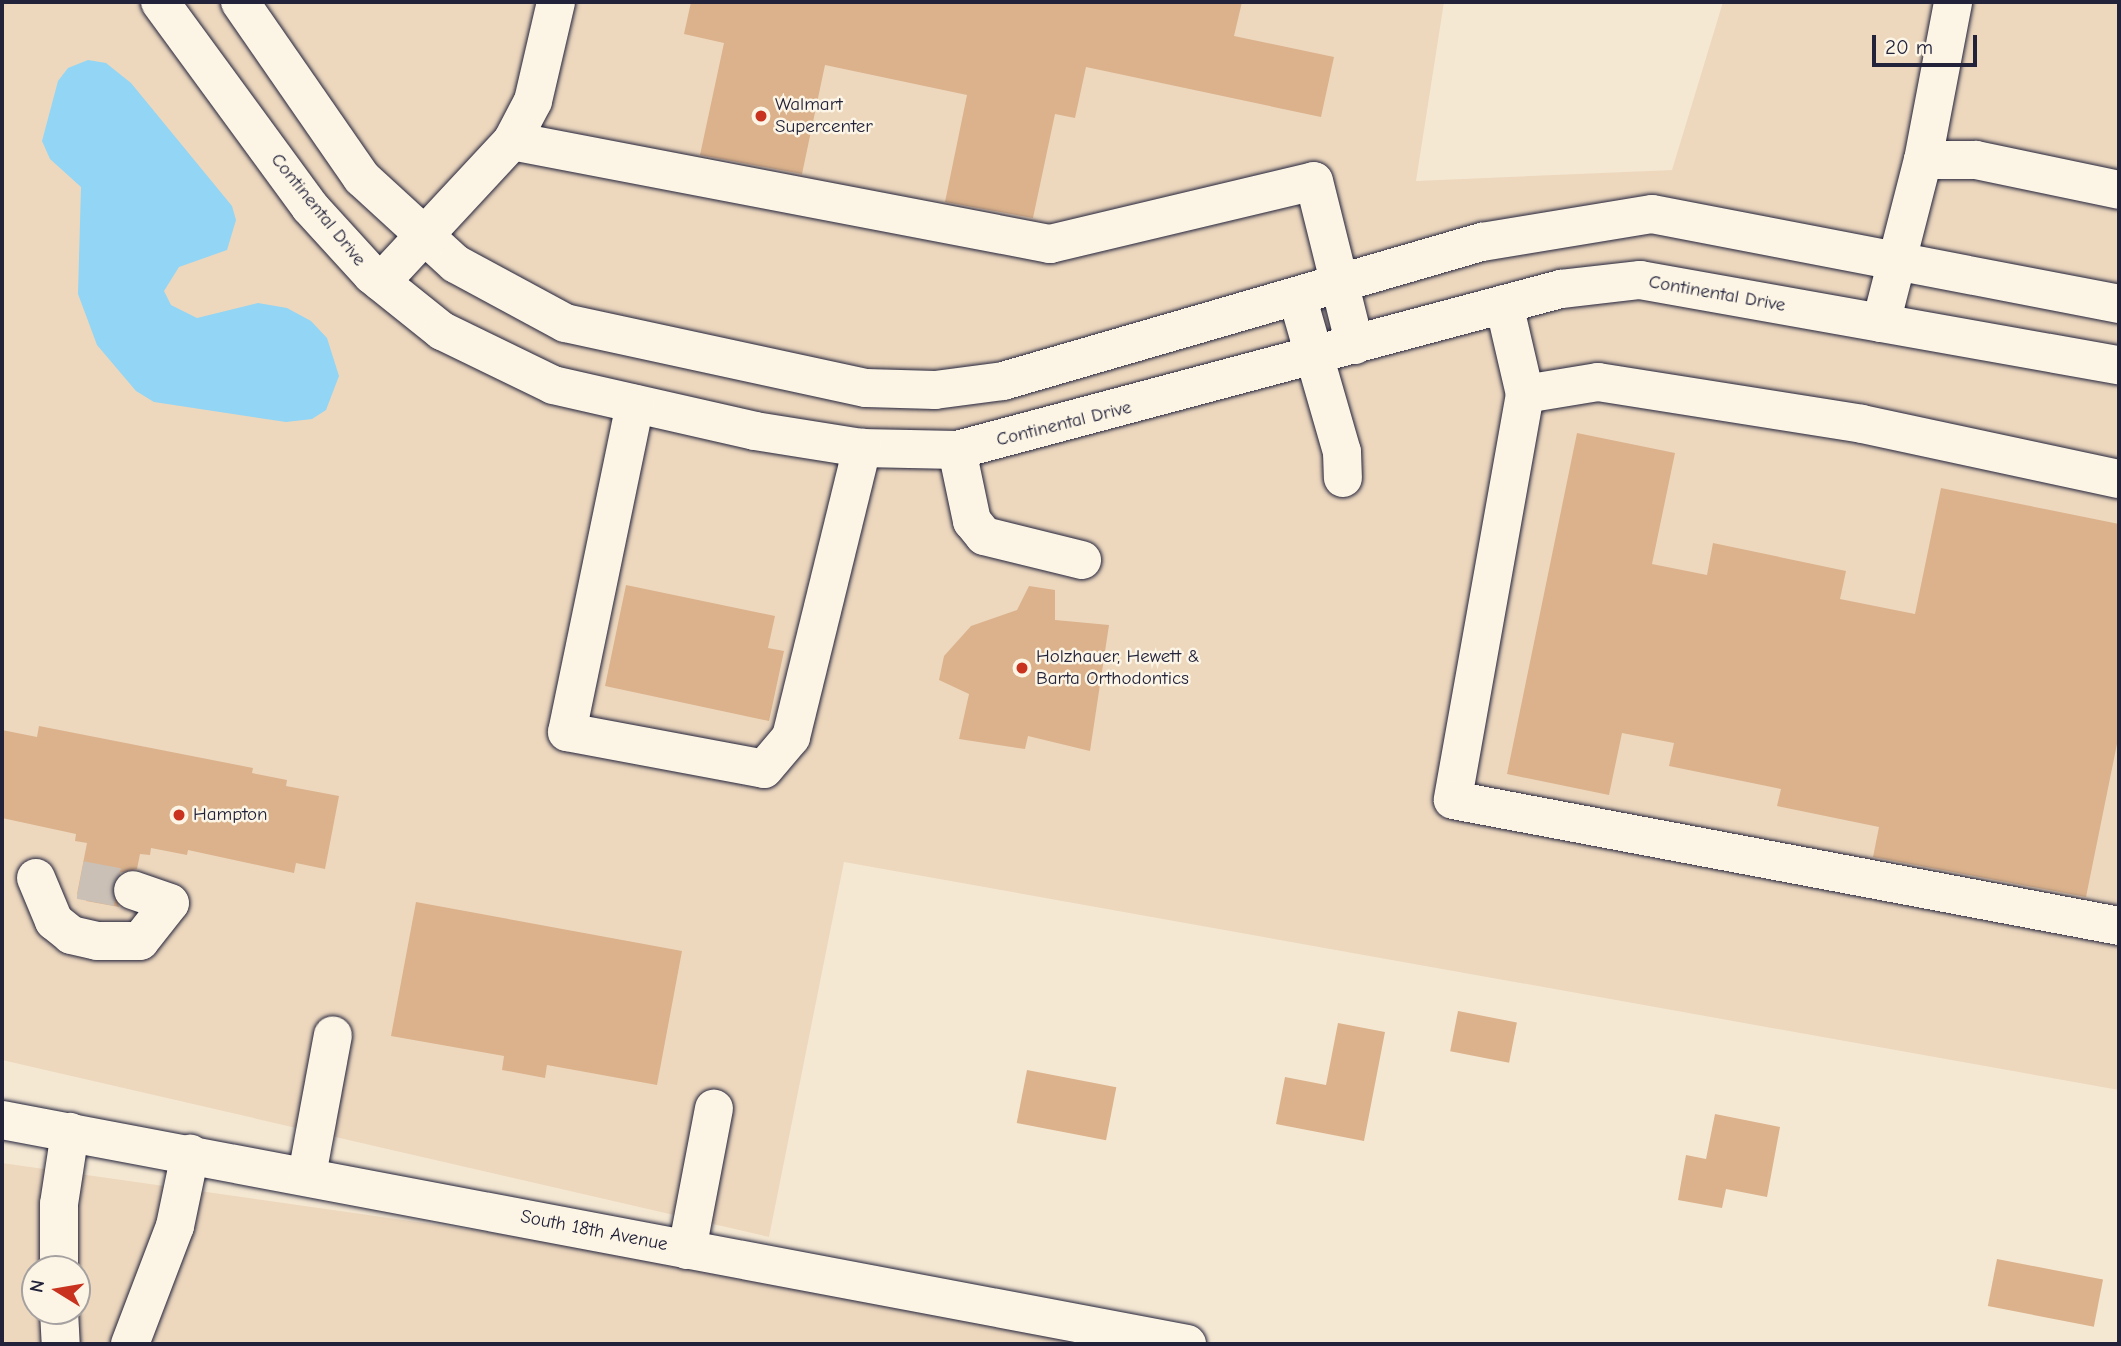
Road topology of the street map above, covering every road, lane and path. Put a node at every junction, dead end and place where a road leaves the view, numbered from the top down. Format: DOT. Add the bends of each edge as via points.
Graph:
graph roads {
  1 [pos="160,2"];
  2 [pos="240,2"];
  3 [pos="556,2"];
  4 [pos="1953,2"];
  5 [pos="512,141"];
  6 [pos="1923,160"];
  7 [pos="2119,191"];
  8 [pos="423,233"];
  9 [pos="1897,261"];
  10 [pos="381,282"];
  11 [pos="1340,284"];
  12 [pos="1297,296"];
  13 [pos="1504,304"];
  14 [pos="2119,304"];
  15 [pos="1881,323"];
  16 [pos="1355,345"];
  17 [pos="1314,356"];
  18 [pos="2119,365"];
  19 [pos="1525,394"];
  20 [pos="635,404"];
  21 [pos="862,448"];
  22 [pos="957,450"];
  23 [pos="1343,478"];
  24 [pos="2119,479"];
  25 [pos="1082,560"];
  26 [pos="36,878"];
  27 [pos="133,890"];
  28 [pos="2119,926"];
  29 [pos="333,1035"];
  30 [pos="714,1109"];
  31 [pos="2,1120"];
  32 [pos="70,1132"];
  33 [pos="190,1154"];
  34 [pos="307,1175"];
  35 [pos="687,1250"];
  36 [pos="59,1255"];
  37 [pos="60,1325"];
  38 [pos="61,1344"];
  39 [pos="130,1344"];
  40 [pos="1187,1344"];
  1 -- 10 [label="street, Continental Drive" via="310,206"];
  2 -- 8 [label="street" via="362,178"];
  3 -- 5 [label="street" via="533,101"];
  4 -- 6 [label="street"];
  5 -- 8 [label="street" via="476,186"];
  5 -- 11 [label="street" via="1050,244 1314,181"];
  6 -- 7 [label="street" via="1976,160"];
  6 -- 9 [label="street"];
  8 -- 10 [label="street"];
  8 -- 12 [label="street" via="456,264 565,323 866,388 934,390 1003,381"];
  9 -- 11 [label="street" via="1652,214 1482,242"];
  9 -- 14 [label="street"];
  9 -- 15 [label="street"];
  10 -- 20 [label="street, Continental Drive" via="442,331 553,385"];
  11 -- 12 [label="street"];
  11 -- 16 [label="street"];
  12 -- 17 [label="street"];
  13 -- 15 [label="street, Continental Drive" via="1562,289 1640,280"];
  13 -- 16 [label="street, Continental Drive"];
  13 -- 19 [label="street"];
  15 -- 18 [label="street, Continental Drive"];
  16 -- 17 [label="street, Continental Drive"];
  17 -- 22 [label="street, Continental Drive"];
  17 -- 23 [label="street" via="1342,452"];
  19 -- 24 [label="street" via="1598,382 1862,424"];
  19 -- 28 [label="street" via="1453,800"];
  20 -- 21 [label="street, Continental Drive"];
  20 -- 21 [label="street" via="567,732 764,769 791,737"];
  21 -- 22 [label="street, Continental Drive"];
  22 -- 25 [label="street" via="972,521 984,536"];
  26 -- 27 [label="street" via="54,921 71,936 97,941 140,941 170,903"];
  29 -- 34 [label="street"];
  30 -- 35 [label="street"];
  31 -- 32 [label="street, South 18th Avenue"];
  32 -- 33 [label="street, South 18th Avenue"];
  32 -- 36 [label="street" via="59,1203"];
  33 -- 34 [label="street, South 18th Avenue"];
  33 -- 39 [label="street" via="175,1226"];
  34 -- 35 [label="street, South 18th Avenue"];
  35 -- 40 [label="street, South 18th Avenue"];
  37 -- 38 [label="street"];
}
